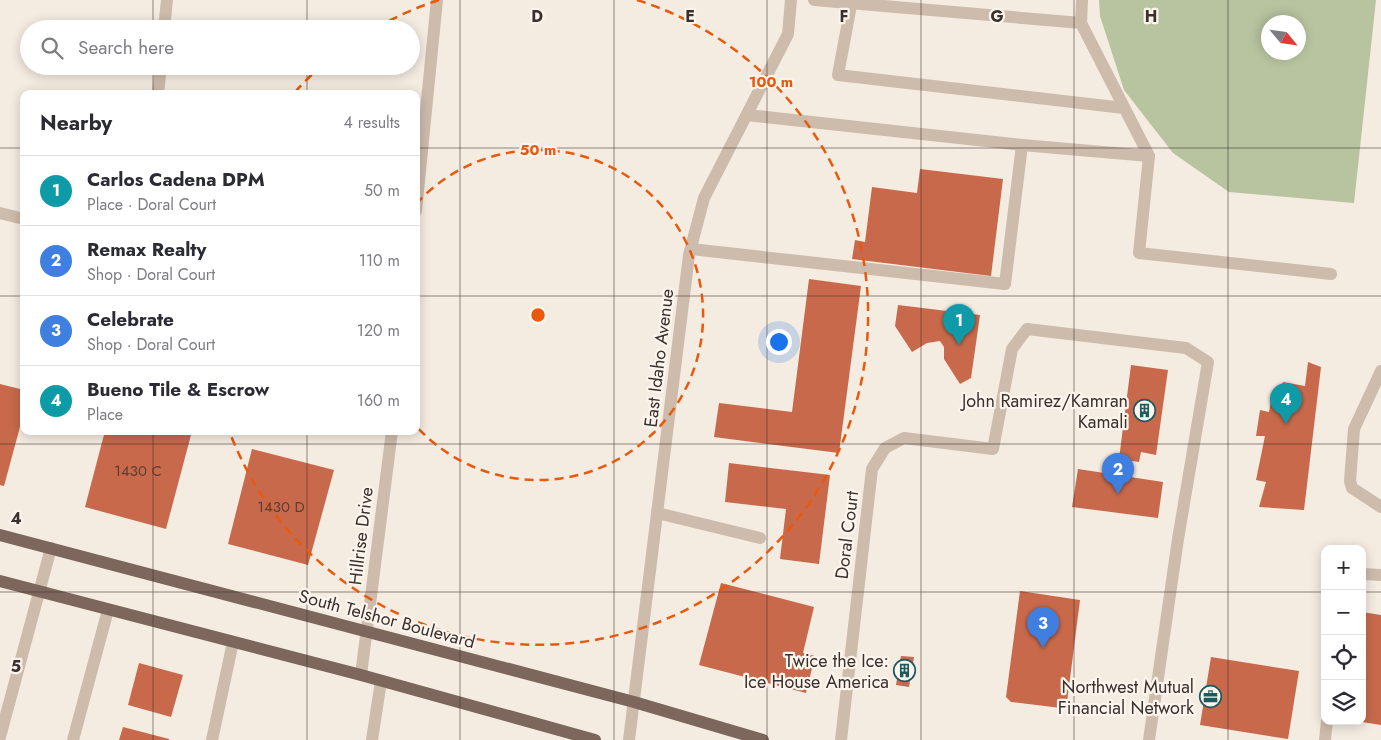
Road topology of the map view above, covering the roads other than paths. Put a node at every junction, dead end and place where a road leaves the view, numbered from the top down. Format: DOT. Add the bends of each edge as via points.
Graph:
graph roads {
  1 [pos="167,0"];
  2 [pos="437,0"];
  3 [pos="791,0"];
  4 [pos="814,0"];
  5 [pos="1082,0"];
  6 [pos="852,2"];
  7 [pos="165,20"];
  8 [pos="1081,23"];
  9 [pos="160,75"];
  10 [pos="158,90"];
  11 [pos="1124,108"];
  12 [pos="747,115"];
  13 [pos="1022,145"];
  14 [pos="1149,156"];
  15 [pos="420,171"];
  16 [pos="0,212"];
  17 [pos="20,218"];
  18 [pos="691,249"];
  19 [pos="1331,274"];
  20 [pos="1381,370"];
  21 [pos="392,435"];
  22 [pos="1381,507"];
  23 [pos="658,513"];
  24 [pos="0,535"];
  25 [pos="760,538"];
  26 [pos="51,548"];
  27 [pos="1366,574"];
  28 [pos="1381,575"];
  29 [pos="0,581"];
  30 [pos="40,592"];
  31 [pos="108,610"];
  32 [pos="367,631"];
  33 [pos="233,642"];
  34 [pos="361,675"];
  35 [pos="381,681"];
  36 [pos="634,702"];
  37 [pos="1327,725"];
  38 [pos="1,728"];
  39 [pos="73,740"];
  40 [pos="212,740"];
  41 [pos="372,740"];
  42 [pos="595,740"];
  43 [pos="629,740"];
  44 [pos="763,740"];
  45 [pos="841,740"];
  46 [pos="1150,740"];
  47 [pos="1325,740"];
  1 -- 7 [label="street"];
  2 -- 15 [label="street"];
  3 -- 12 [label="street, East Idaho Avenue" via="788,34"];
  4 -- 6 [label="street"];
  5 -- 8 [label="street"];
  6 -- 8 [label="street"];
  6 -- 11 [label="street" via="838,75"];
  8 -- 11 [label="street"];
  9 -- 10 [label="street"];
  11 -- 14 [label="street"];
  12 -- 13 [label="street"];
  12 -- 18 [label="street, East Idaho Avenue" via="704,198"];
  13 -- 14 [label="street"];
  13 -- 18 [label="street" via="1005,284"];
  14 -- 19 [label="street" via="1139,253"];
  16 -- 17 [label="street"];
  18 -- 23 [label="street, East Idaho Avenue"];
  20 -- 22 [label="street" via="1354,430 1350,481 1352,488"];
  21 -- 32 [label="street, Hillrise Drive"];
  23 -- 25 [label="street"];
  23 -- 36 [label="street, East Idaho Avenue"];
  24 -- 26 [label="main road, South Telshor Boulevard"];
  26 -- 30 [label="street"];
  26 -- 32 [label="main road, South Telshor Boulevard"];
  27 -- 28 [label="street"];
  29 -- 30 [label="main road"];
  30 -- 31 [label="main road"];
  30 -- 38 [label="street"];
  31 -- 33 [label="main road"];
  31 -- 39 [label="street"];
  32 -- 34 [label="street, Hillrise Drive"];
  32 -- 36 [label="main road, South Telshor Boulevard"];
  33 -- 34 [label="main road"];
  33 -- 40 [label="street"];
  34 -- 35 [label="main road"];
  35 -- 41 [label="street"];
  35 -- 42 [label="main road"];
  36 -- 43 [label="street, East Idaho Avenue"];
  36 -- 44 [label="main road, South Telshor Boulevard"];
  37 -- 47 [label="street"];
  45 -- 46 [label="street, Doral Court" via="872,469 885,448 904,438 993,449 1012,349 1027,329 1186,348 1208,362 1178,538"];
}
